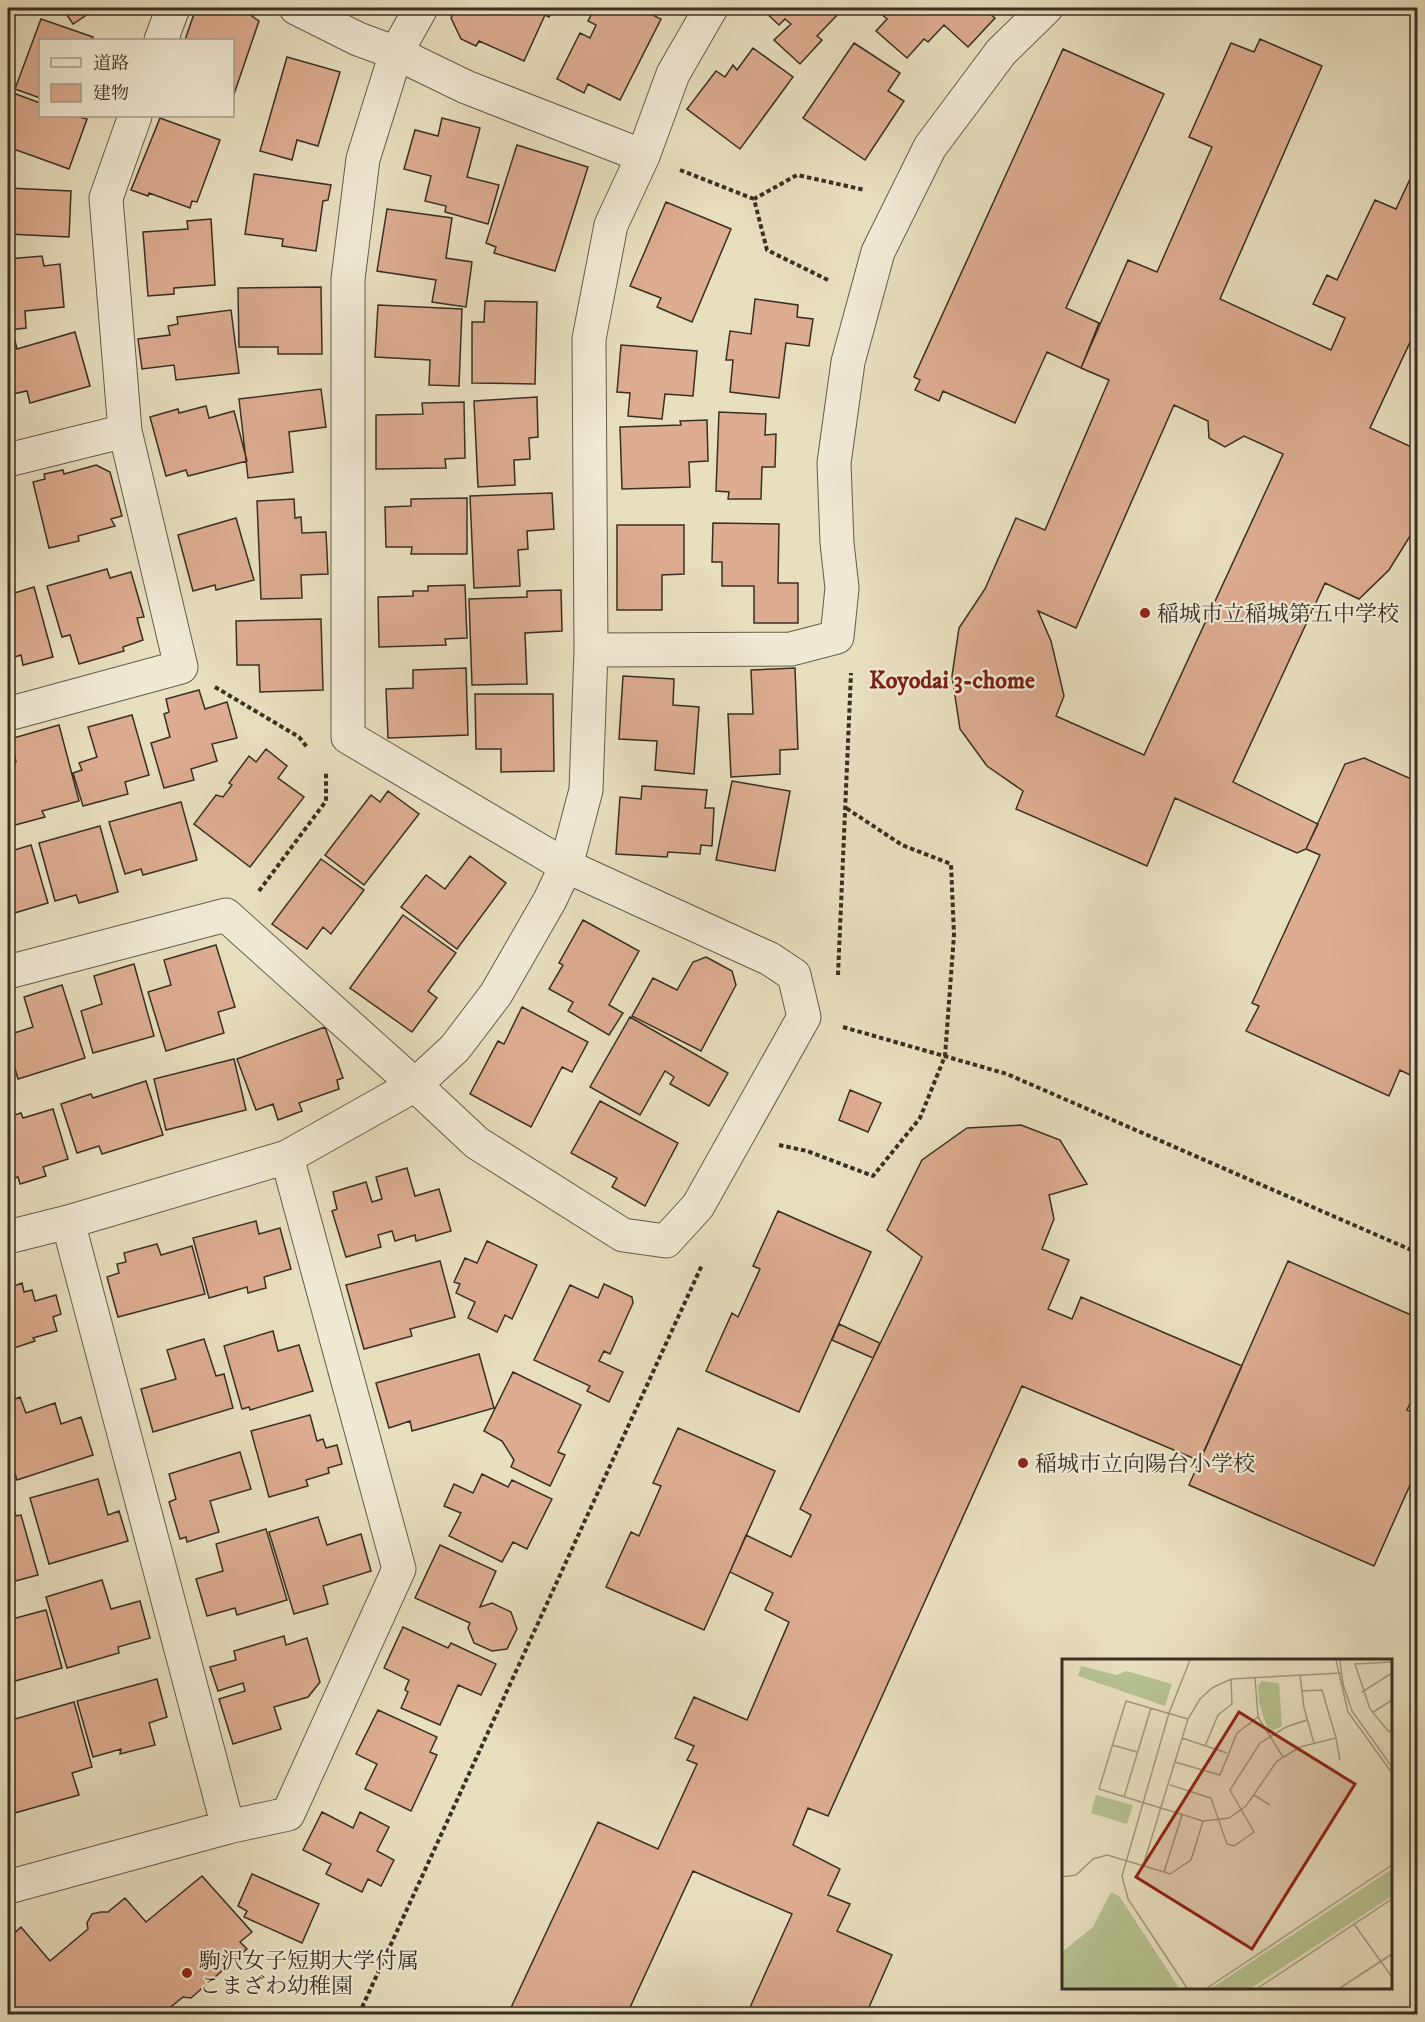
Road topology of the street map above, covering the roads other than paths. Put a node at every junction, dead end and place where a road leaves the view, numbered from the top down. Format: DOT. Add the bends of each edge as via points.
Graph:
graph roads {
  1 [pos="173,8"];
  2 [pos="296,8"];
  3 [pos="421,8"];
  4 [pos="711,8"];
  5 [pos="1046,8"];
  6 [pos="161,39"];
  7 [pos="396,53"];
  8 [pos="135,117"];
  9 [pos="644,156"];
  10 [pos="125,431"];
  11 [pos="8,460"];
  12 [pos="591,651"];
  13 [pos="8,714"];
  14 [pos="566,866"];
  15 [pos="8,972"];
  16 [pos="416,1085"];
  17 [pos="287,1157"];
  18 [pos="68,1222"];
  19 [pos="8,1237"];
  20 [pos="228,1827"];
  21 [pos="8,1887"];
  1 -- 6 [label="street"];
  2 -- 7 [label="street"];
  3 -- 7 [label="street"];
  4 -- 9 [label="street" via="673,75"];
  5 -- 12 [label="street" via="1001,52 930,147 878,252 848,362 834,463 842,588 837,637 791,649"];
  7 -- 9 [label="street" via="466,87"];
  7 -- 14 [label="street" via="363,159 348,279 348,737"];
  8 -- 10 [label="street" via="106,198"];
  9 -- 12 [label="street" via="611,225 589,339"];
  10 -- 11 [label="street"];
  10 -- 13 [label="street" via="181,667"];
  12 -- 14 [label="street" via="586,790"];
  14 -- 16 [label="street" via="496,994 455,1048"];
  14 -- 16 [label="street" via="770,959 794,975 804,1017 698,1206 666,1241 623,1235 477,1143"];
  15 -- 16 [label="street" via="226,915"];
  16 -- 17 [label="street"];
  17 -- 18 [label="street"];
  17 -- 20 [label="street" via="399,1569 288,1814"];
  18 -- 19 [label="street"];
  18 -- 20 [label="street"];
  20 -- 21 [label="street"];
}
